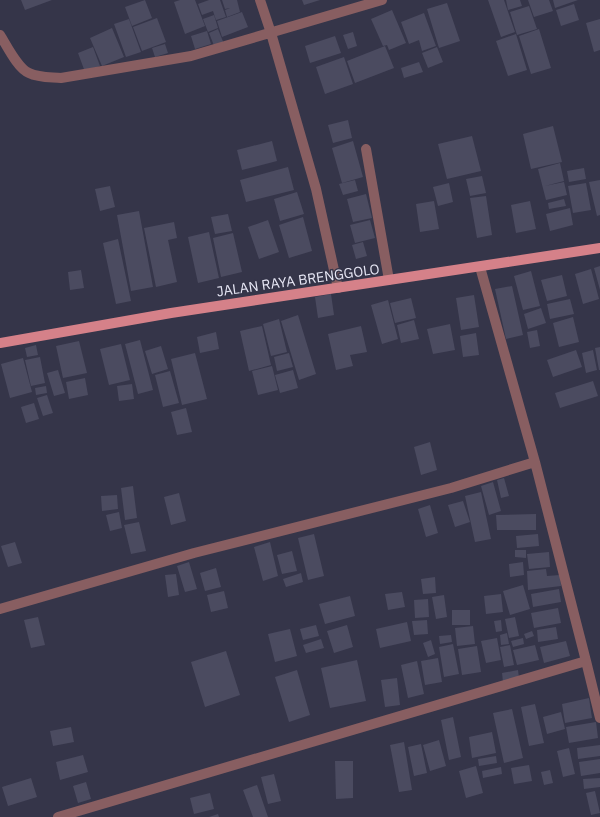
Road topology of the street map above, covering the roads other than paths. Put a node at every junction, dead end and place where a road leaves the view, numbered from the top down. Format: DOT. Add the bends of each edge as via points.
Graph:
graph roads {
  1 [pos="260,0"];
  2 [pos="382,0"];
  3 [pos="271,33"];
  4 [pos="0,35"];
  5 [pos="366,149"];
  6 [pos="600,248"];
  7 [pos="480,267"];
  8 [pos="389,280"];
  9 [pos="338,288"];
  10 [pos="0,343"];
  11 [pos="535,462"];
  12 [pos="0,609"];
  13 [pos="586,661"];
  14 [pos="600,718"];
  15 [pos="58,817"];
  1 -- 3 [label="street"];
  2 -- 3 [label="street"];
  3 -- 4 [label="street" via="191,56 61,78 28,73"];
  3 -- 9 [label="street" via="316,189"];
  5 -- 8 [label="street"];
  6 -- 7 [label="main road, JALAN RAYA BRENGGOLO"];
  7 -- 8 [label="main road, JALAN RAYA BRENGGOLO"];
  7 -- 11 [label="street"];
  8 -- 9 [label="main road, JALAN RAYA BRENGGOLO"];
  9 -- 10 [label="main road, JALAN RAYA BRENGGOLO" via="171,312"];
  11 -- 12 [label="street" via="451,488 194,553"];
  11 -- 13 [label="street"];
  13 -- 14 [label="street"];
  13 -- 15 [label="street"];
}
